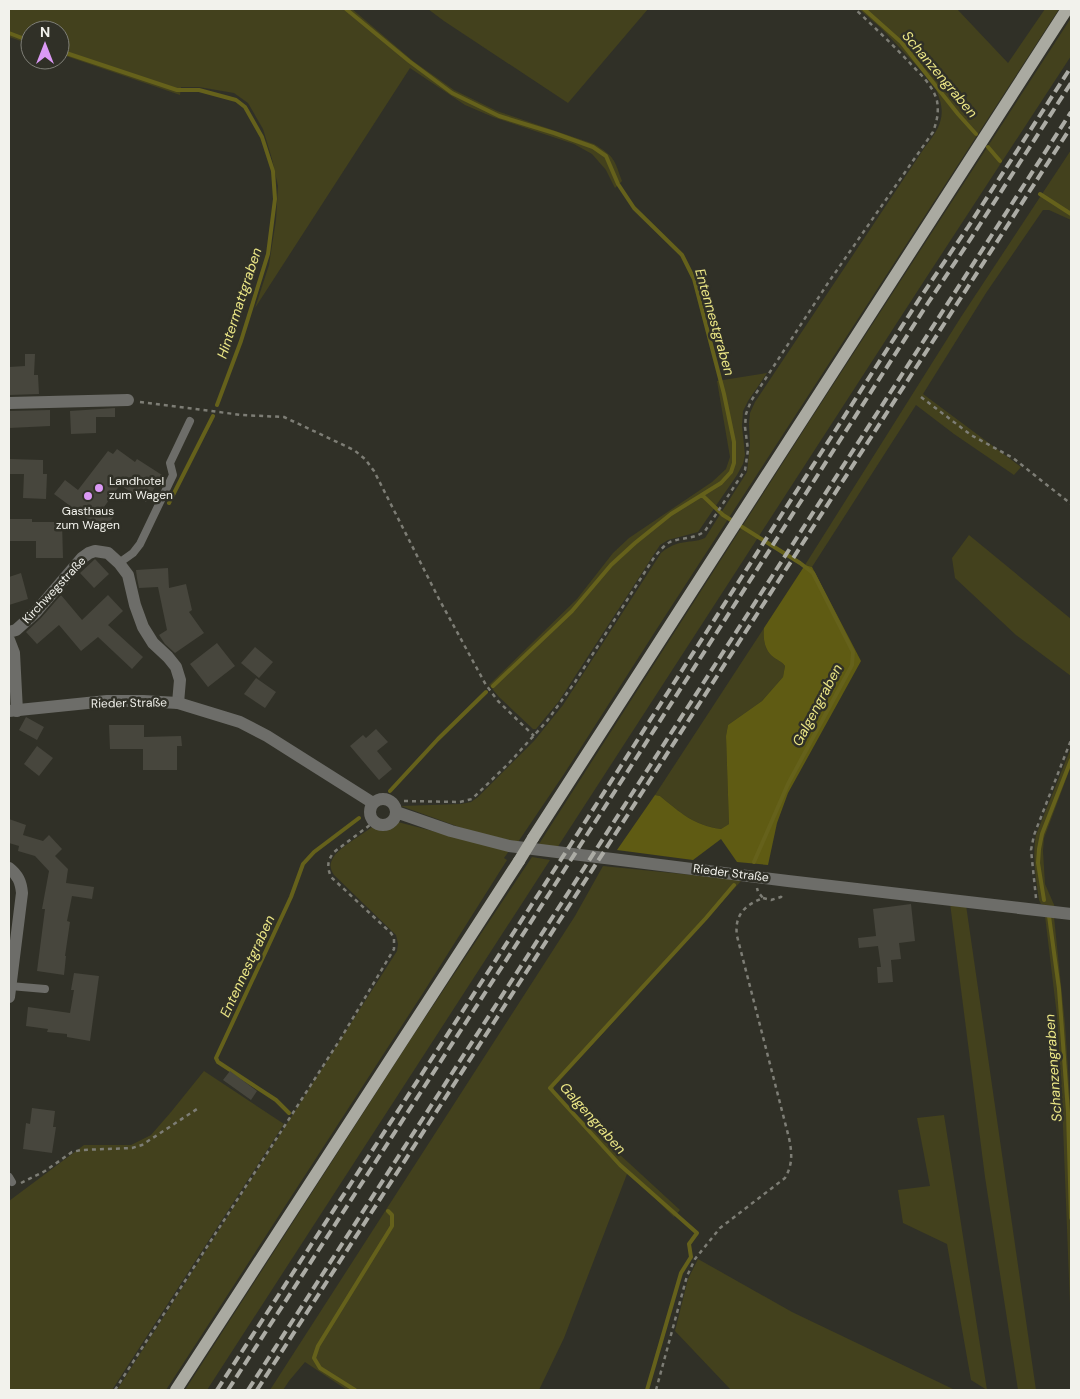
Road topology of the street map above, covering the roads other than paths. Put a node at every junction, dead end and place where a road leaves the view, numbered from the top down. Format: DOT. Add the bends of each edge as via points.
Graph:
graph roads {
  1 [pos="1067,9"];
  2 [pos="128,400"];
  3 [pos="9,403"];
  4 [pos="190,421"];
  5 [pos="119,563"];
  6 [pos="9,632"];
  7 [pos="9,640"];
  8 [pos="178,703"];
  9 [pos="13,711"];
  10 [pos="373,803"];
  11 [pos="395,809"];
  12 [pos="9,868"];
  13 [pos="1071,914"];
  14 [pos="45,989"];
  15 [pos="9,991"];
  16 [pos="176,1390"];
  1 -- 16 [label="main road, bridge"];
  2 -- 3 [label="street"];
  4 -- 5 [label="lane" via="170,463 174,475 140,544"];
  5 -- 6 [label="street, Kirchwegstraße" via="108,553 88,553 35,613 16,630"];
  5 -- 8 [label="street" via="128,575 143,627 176,667 180,680"];
  7 -- 9 [label="street" via="14,654"];
  8 -- 9 [label="street, Rieder Straße" via="107,701"];
  8 -- 10 [label="street, Rieder Straße" via="240,722"];
  10 -- 11 [label="street, Rieder Straße" via="388,800"];
  10 -- 11 [label="street" via="370,814 378,824 387,824 393,819"];
  11 -- 13 [label="street, Rieder Straße" via="451,831 509,846"];
  12 -- 15 [label="street" via="21,881 22,893"];
  14 -- 15 [label="lane"];
}
